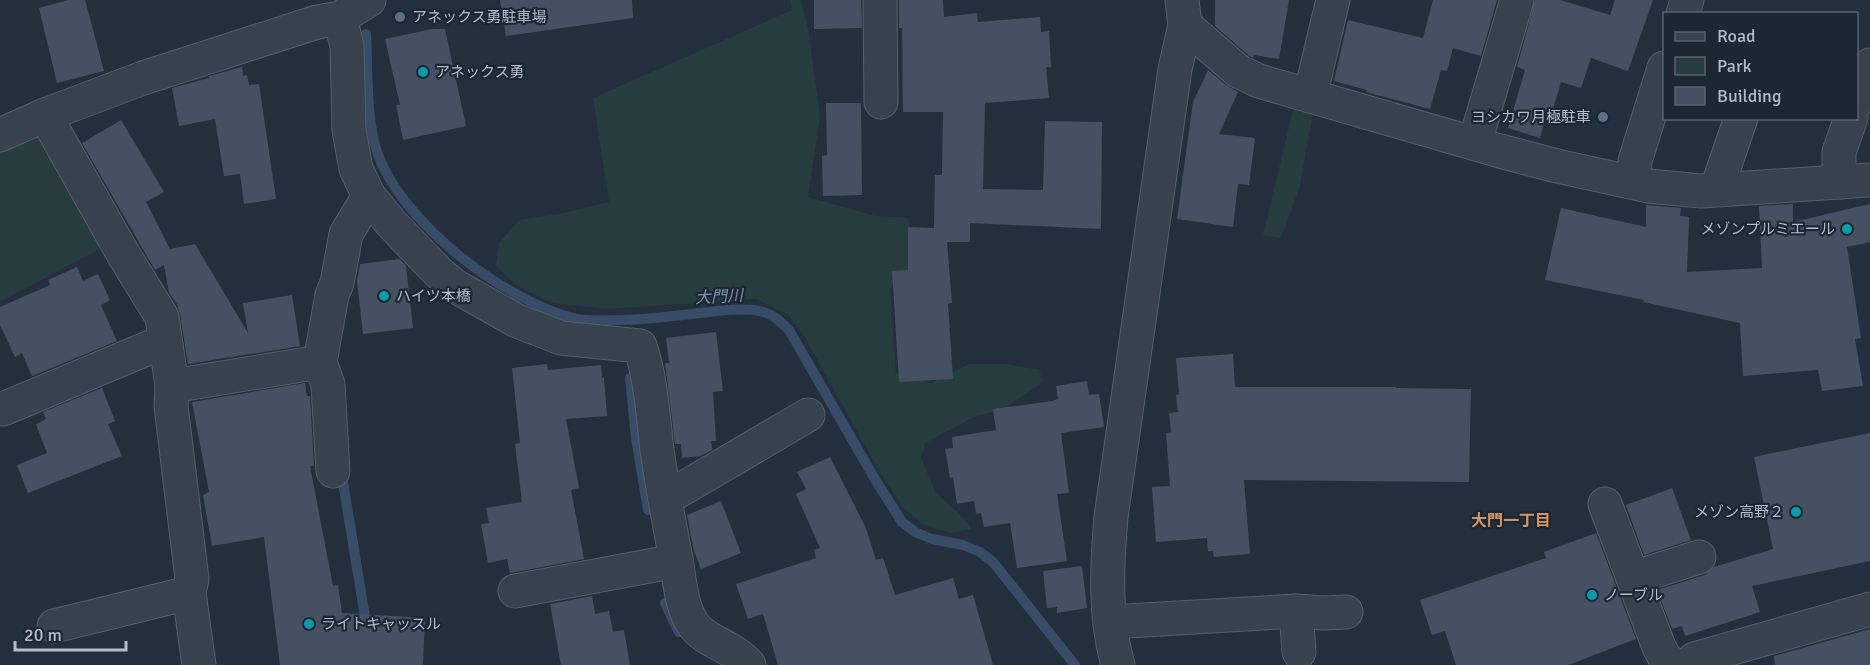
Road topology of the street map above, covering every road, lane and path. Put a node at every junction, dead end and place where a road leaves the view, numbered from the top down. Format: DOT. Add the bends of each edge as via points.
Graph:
graph roads {
  1 [pos="369,0"];
  2 [pos="880,0"];
  3 [pos="1333,0"];
  4 [pos="1517,0"];
  5 [pos="1183,13"];
  6 [pos="340,18"];
  7 [pos="1870,64"];
  8 [pos="1663,74"];
  9 [pos="1310,96"];
  10 [pos="1858,99"];
  11 [pos="881,102"];
  12 [pos="45,115"];
  13 [pos="1740,120"];
  14 [pos="1850,120"];
  15 [pos="0,135"];
  16 [pos="1474,142"];
  17 [pos="1855,181"];
  18 [pos="1633,182"];
  19 [pos="1717,188"];
  20 [pos="369,196"];
  21 [pos="165,341"];
  22 [pos="320,362"];
  23 [pos="172,386"];
  24 [pos="3,409"];
  25 [pos="808,415"];
  26 [pos="333,471"];
  27 [pos="665,499"];
  28 [pos="1605,504"];
  29 [pos="1699,557"];
  30 [pos="676,561"];
  31 [pos="1633,578"];
  32 [pos="515,591"];
  33 [pos="189,593"];
  34 [pos="1870,609"];
  35 [pos="1296,611"];
  36 [pos="1346,612"];
  37 [pos="1110,622"];
  38 [pos="54,626"];
  39 [pos="1299,652"];
  40 [pos="199,665"];
  41 [pos="749,665"];
  42 [pos="1118,665"];
  43 [pos="1673,665"];
  44 [pos="1689,665"];
  1 -- 6 [label="street"];
  2 -- 11 [label="street" via="870,62"];
  3 -- 9 [label="street"];
  4 -- 16 [label="street"];
  5 -- 9 [label="street" via="1238,71"];
  5 -- 37 [label="street" via="1111,517 1107,560"];
  6 -- 12 [label="street" via="143,78"];
  6 -- 20 [label="street" via="347,46 349,130 356,169"];
  7 -- 10 [label="street"];
  8 -- 18 [label="street" via="1635,161"];
  9 -- 16 [label="street"];
  12 -- 15 [label="street"];
  12 -- 21 [label="street" via="162,317"];
  13 -- 19 [label="street"];
  14 -- 17 [label="street" via="1839,152"];
  16 -- 18 [label="street" via="1557,166"];
  17 -- 19 [label="street"];
  18 -- 19 [label="street" via="1701,191"];
  20 -- 22 [label="street" via="346,234"];
  20 -- 27 [label="street" via="438,272 477,300 561,338 640,346 648,371"];
  21 -- 23 [label="street"];
  21 -- 24 [label="street"];
  22 -- 23 [label="street"];
  22 -- 26 [label="street" via="328,385"];
  23 -- 33 [label="street" via="171,406 192,579"];
  25 -- 27 [label="street"];
  27 -- 30 [label="street"];
  28 -- 31 [label="street"];
  29 -- 31 [label="street"];
  30 -- 32 [label="street"];
  30 -- 41 [label="street" via="682,597 696,628"];
  31 -- 43 [label="street" via="1659,647"];
  33 -- 38 [label="street"];
  33 -- 40 [label="street"];
  34 -- 44 [label="street" via="1694,659"];
  35 -- 36 [label="street"];
  35 -- 37 [label="street"];
  35 -- 39 [label="street"];
  37 -- 42 [label="street"];
}
